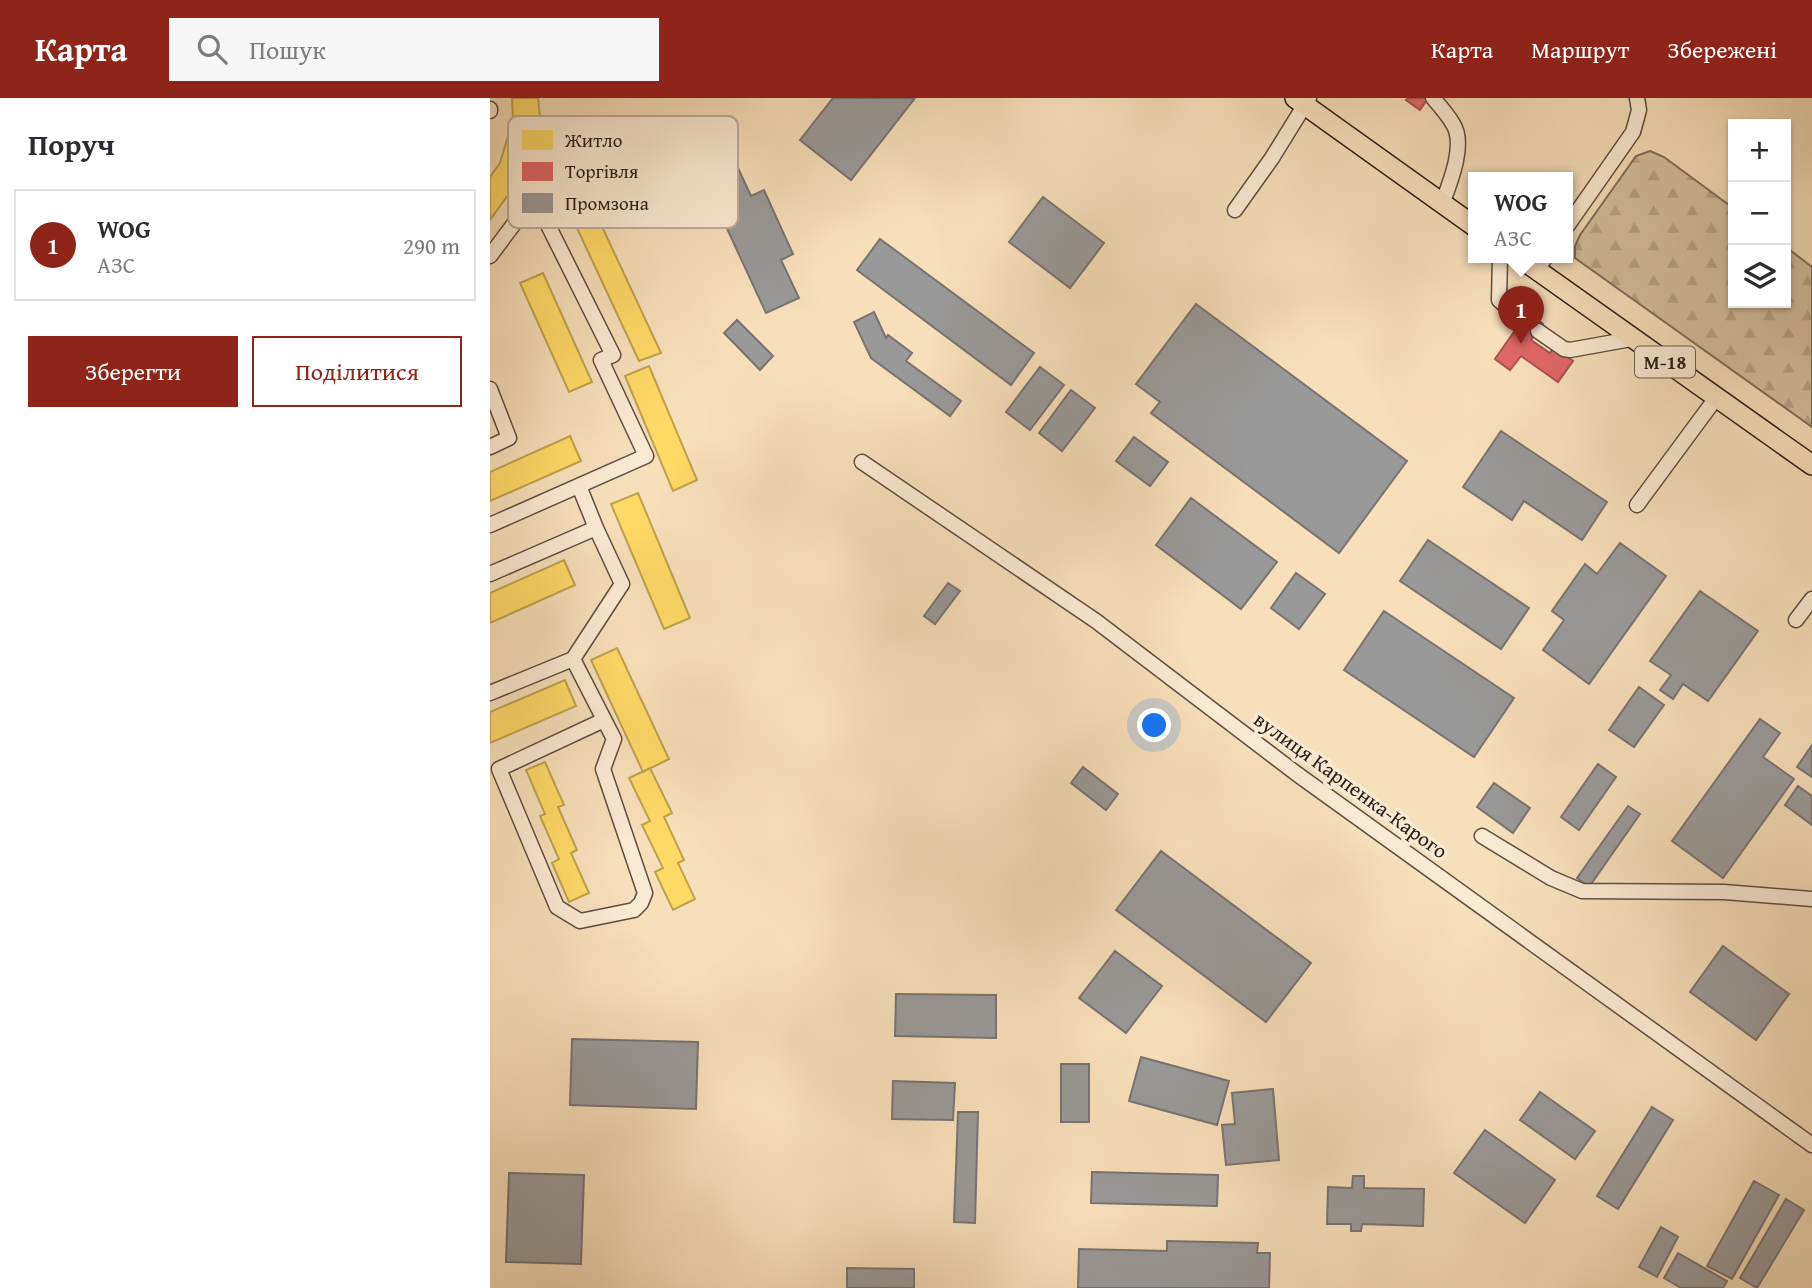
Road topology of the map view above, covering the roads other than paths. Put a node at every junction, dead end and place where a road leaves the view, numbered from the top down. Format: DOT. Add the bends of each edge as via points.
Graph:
graph roads {
  1 [pos="1433,98"];
  2 [pos="1637,98"];
  3 [pos="1303,100"];
  4 [pos="1442,204"];
  5 [pos="1235,210"];
  6 [pos="1573,218"];
  7 [pos="1468,222"];
  8 [pos="511,228"];
  9 [pos="550,228"];
  10 [pos="490,256"];
  11 [pos="1500,263"];
  12 [pos="1541,264"];
  13 [pos="1522,320"];
  14 [pos="1538,331"];
  15 [pos="1631,338"];
  16 [pos="490,389"];
  17 [pos="1716,398"];
  18 [pos="490,447"];
  19 [pos="862,462"];
  20 [pos="1812,465"];
  21 [pos="579,486"];
  22 [pos="1637,505"];
  23 [pos="490,525"];
  24 [pos="596,528"];
  25 [pos="490,574"];
  26 [pos="1812,598"];
  27 [pos="1796,620"];
  28 [pos="573,659"];
  29 [pos="490,693"];
  30 [pos="604,720"];
  31 [pos="1482,836"];
  32 [pos="1812,899"];
  33 [pos="1812,1145"];
  1 -- 4 [label="street" via="1455,125 1458,136 1454,171"];
  2 -- 6 [label="street" via="1633,132"];
  3 -- 4 [label="highway"];
  3 -- 5 [label="street" via="1272,158"];
  4 -- 7 [label="highway"];
  8 -- 10 [label="street"];
  9 -- 21 [label="street" via="613,355 601,360 646,456"];
  11 -- 13 [label="street" via="1499,300"];
  12 -- 15 [label="highway, М-18"];
  14 -- 15 [label="street" via="1570,350"];
  15 -- 17 [label="highway, М-18"];
  16 -- 18 [label="street" via="509,438"];
  17 -- 20 [label="highway, М-18"];
  17 -- 22 [label="street"];
  19 -- 33 [label="street, вулиця Карпенка-Карого" via="1096,621 1297,774"];
  21 -- 23 [label="street"];
  21 -- 24 [label="street"];
  24 -- 25 [label="street"];
  24 -- 28 [label="street" via="622,584"];
  26 -- 27 [label="street"];
  28 -- 29 [label="street"];
  28 -- 30 [label="street"];
  30 -- 30 [label="street" via="614,739 603,769 645,893 634,911 580,921 557,907 499,769"];
  31 -- 32 [label="street" via="1551,878 1582,891 1724,892"];
}
